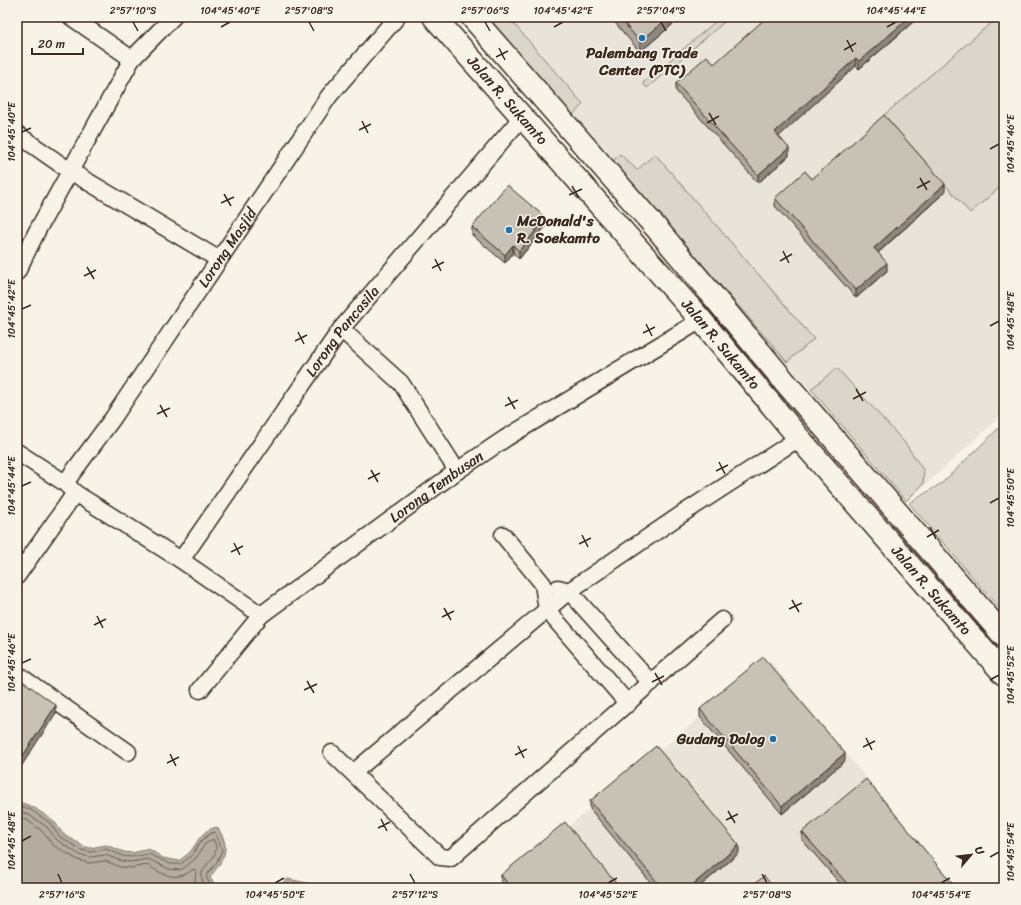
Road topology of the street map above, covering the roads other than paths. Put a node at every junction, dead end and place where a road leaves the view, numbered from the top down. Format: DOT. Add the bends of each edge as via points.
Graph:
graph roads {
  1 [pos="71,17"];
  2 [pos="173,17"];
  3 [pos="397,17"];
  4 [pos="434,17"];
  5 [pos="472,17"];
  6 [pos="132,59"];
  7 [pos="523,116"];
  8 [pos="17,134"];
  9 [pos="70,171"];
  10 [pos="218,259"];
  11 [pos="17,272"];
  12 [pos="701,320"];
  13 [pos="341,329"];
  14 [pos="799,438"];
  15 [pos="17,452"];
  16 [pos="457,471"];
  17 [pos="70,488"];
  18 [pos="503,535"];
  19 [pos="181,560"];
  20 [pos="17,576"];
  21 [pos="543,584"];
  22 [pos="569,591"];
  23 [pos="547,610"];
  24 [pos="261,615"];
  25 [pos="722,620"];
  26 [pos="1004,636"];
  27 [pos="17,674"];
  28 [pos="1004,674"];
  29 [pos="651,683"];
  30 [pos="200,690"];
  31 [pos="628,704"];
  32 [pos="128,752"];
  33 [pos="332,753"];
  34 [pos="354,772"];
  1 -- 6 [label="street"];
  2 -- 6 [label="street"];
  3 -- 10 [label="street, Lorong Masjid" via="329,96"];
  4 -- 7 [label="highway, Jalan R. Sukamto"];
  5 -- 26 [label="highway, Jalan R. Sukamto" via="658,230"];
  6 -- 9 [label="street"];
  7 -- 12 [label="highway, Jalan R. Sukamto"];
  7 -- 13 [label="street, Lorong Pancasila"];
  8 -- 9 [label="street"];
  9 -- 10 [label="street"];
  9 -- 11 [label="street"];
  10 -- 17 [label="street, Lorong Masjid"];
  12 -- 14 [label="highway, Jalan R. Sukamto"];
  12 -- 16 [label="street, Lorong Tembusan" via="506,438"];
  13 -- 16 [label="street" via="401,384"];
  13 -- 19 [label="street, Lorong Pancasila"];
  14 -- 22 [label="street"];
  14 -- 28 [label="highway, Jalan R. Sukamto"];
  15 -- 17 [label="street"];
  16 -- 24 [label="street, Lorong Tembusan"];
  17 -- 19 [label="street"];
  17 -- 20 [label="street, Lorong Masjid"];
  18 -- 21 [label="street"];
  19 -- 24 [label="street"];
  21 -- 22 [label="street"];
  21 -- 23 [label="street"];
  22 -- 23 [label="street"];
  22 -- 29 [label="street"];
  23 -- 31 [label="street"];
  23 -- 34 [label="street"];
  24 -- 30 [label="street, Lorong Tembusan"];
  25 -- 29 [label="street"];
  27 -- 32 [label="street"];
  29 -- 31 [label="street"];
  31 -- 34 [label="street" via="451,858 440,857"];
  33 -- 34 [label="street"];
}
